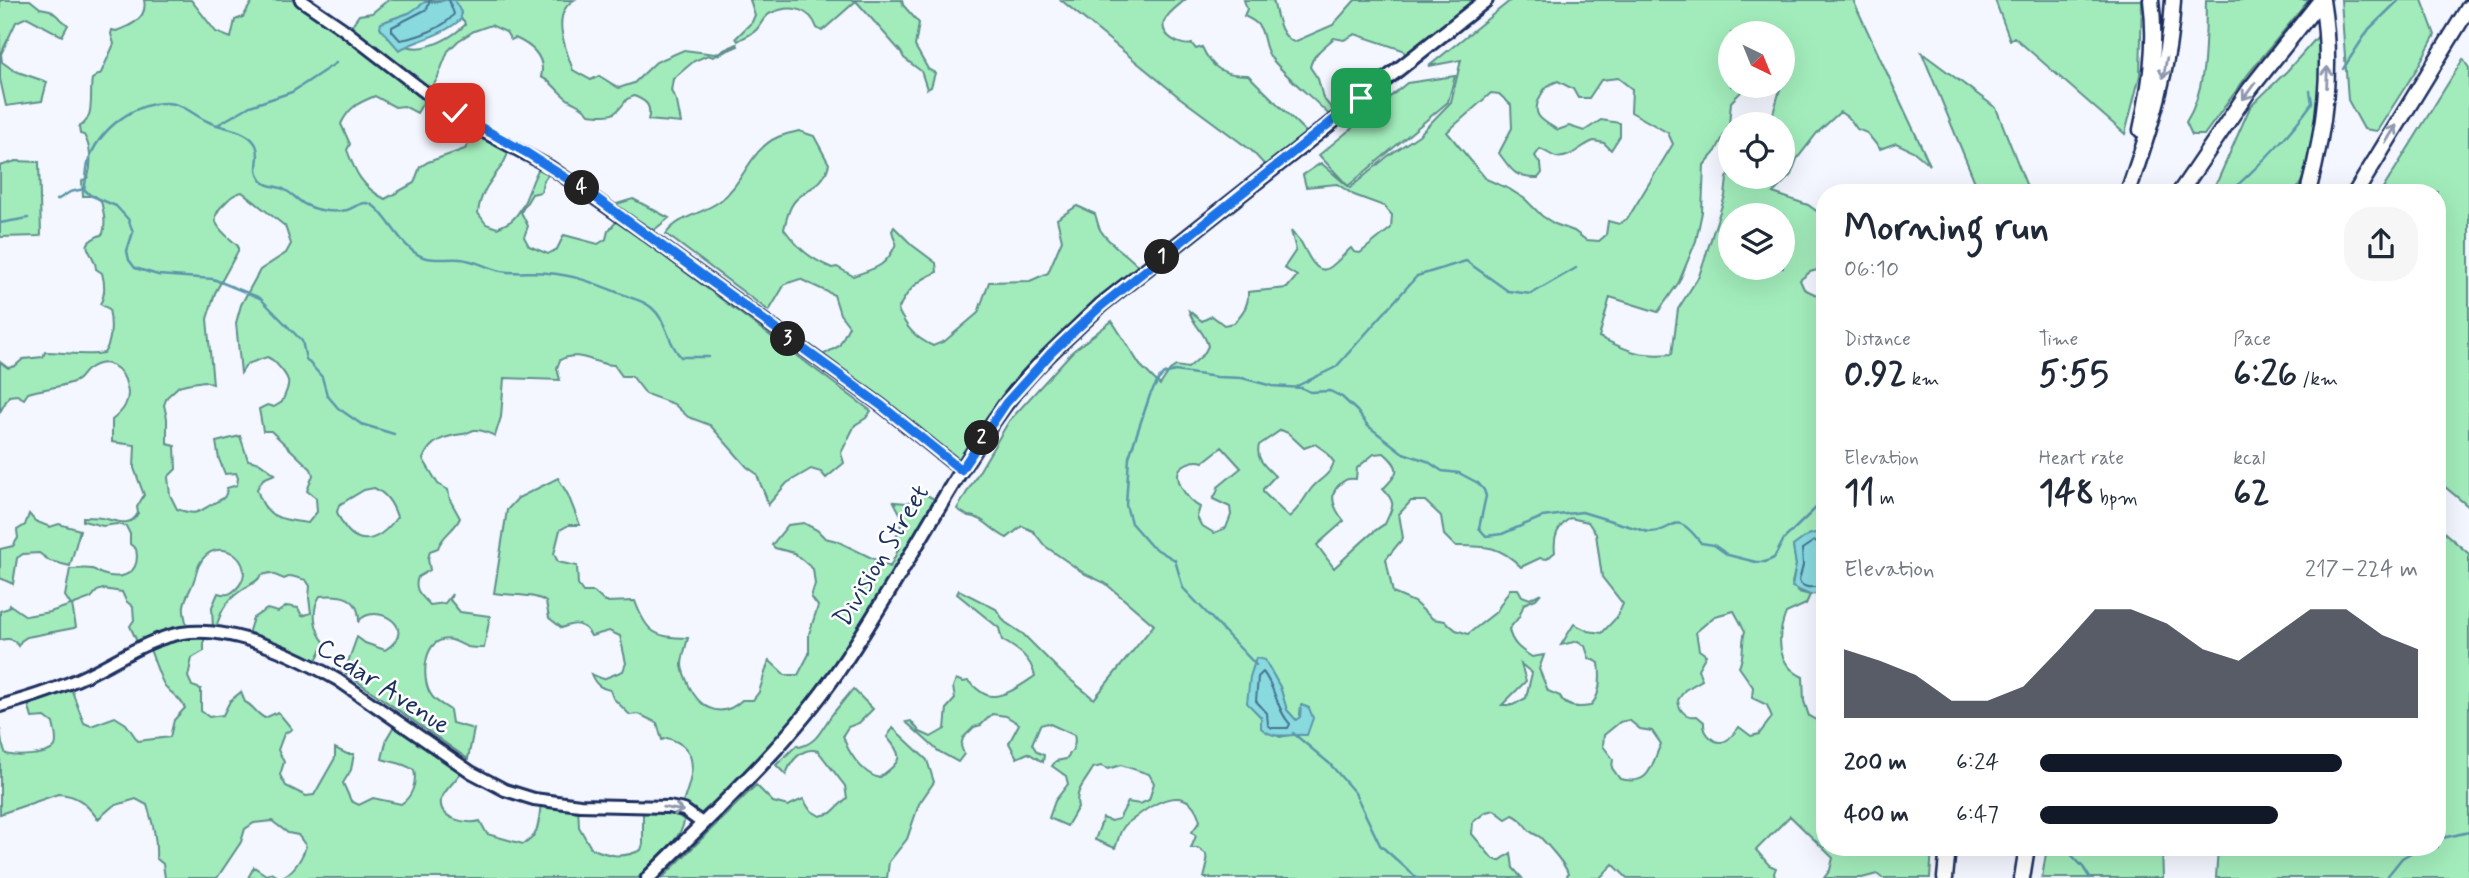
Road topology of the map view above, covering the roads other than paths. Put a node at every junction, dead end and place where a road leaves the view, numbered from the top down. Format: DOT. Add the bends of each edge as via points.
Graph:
graph roads {
  1 [pos="301,0"];
  2 [pos="1486,0"];
  3 [pos="2151,0"];
  4 [pos="2173,0"];
  5 [pos="2322,0"];
  6 [pos="2469,6"];
  7 [pos="2129,184"];
  8 [pos="2130,184"];
  9 [pos="2185,184"];
  10 [pos="2310,184"];
  11 [pos="2361,184"];
  12 [pos="961,470"];
  13 [pos="0,706"];
  14 [pos="702,823"];
  15 [pos="1948,856"];
  16 [pos="2026,856"];
  17 [pos="1946,875"];
  18 [pos="648,878"];
  19 [pos="2022,878"];
  1 -- 12 [label="street" via="446,108 550,167 640,230 871,398"];
  2 -- 12 [label="main road, Division Street" via="1101,306 1006,403"];
  3 -- 7 [label="highway" via="2155,29 2152,73"];
  4 -- 8 [label="highway, one-way" via="2161,90"];
  5 -- 9 [label="highway, one-way" via="2250,89"];
  10 -- 5 [label="highway, one-way" via="2328,84"];
  11 -- 6 [label="highway, one-way"];
  12 -- 14 [label="main road, Division Street" via="838,672 787,737"];
  13 -- 14 [label="street, Cedar Avenue, one-way" via="68,684 169,636 217,634 273,648 319,669 505,790 555,802 669,807 684,810"];
  14 -- 18 [label="main road, Division Street"];
  15 -- 17 [label="highway"];
  16 -- 19 [label="highway"];
}
